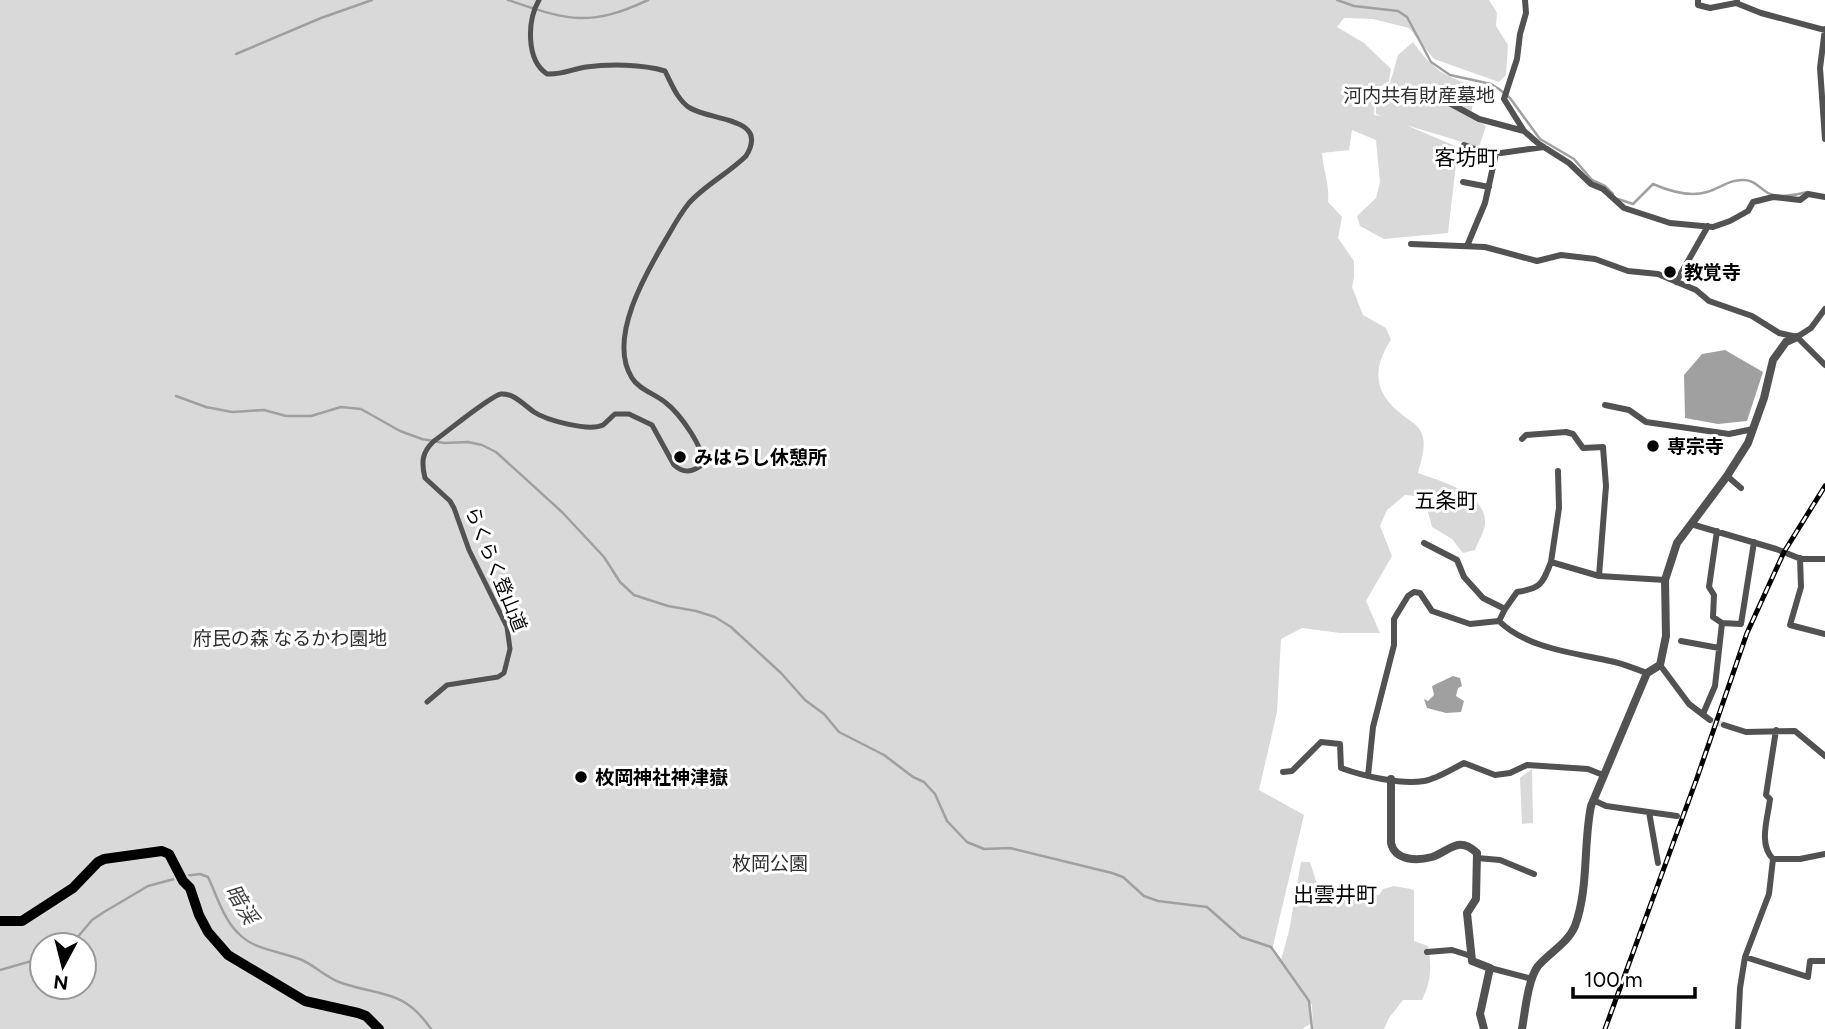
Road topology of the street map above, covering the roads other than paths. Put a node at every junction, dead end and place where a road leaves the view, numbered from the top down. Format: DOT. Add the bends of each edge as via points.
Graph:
graph roads {
  1 [pos="539,0"];
  2 [pos="1525,0"];
  3 [pos="1698,0"];
  4 [pos="1736,1"];
  5 [pos="1825,30"];
  6 [pos="1427,91"];
  7 [pos="1524,131"];
  8 [pos="1825,139"];
  9 [pos="1464,145"];
  10 [pos="1544,147"];
  11 [pos="1496,153"];
  12 [pos="1463,181"];
  13 [pos="1489,187"];
  14 [pos="1825,197"];
  15 [pos="1708,226"];
  16 [pos="1410,244"];
  17 [pos="1467,246"];
  18 [pos="1676,282"];
  19 [pos="1825,309"];
  20 [pos="1797,337"];
  21 [pos="1825,365"];
  22 [pos="1605,405"];
  23 [pos="1753,429"];
  24 [pos="1522,439"];
  25 [pos="1558,471"];
  26 [pos="1727,477"];
  27 [pos="1741,488"];
  28 [pos="1691,524"];
  29 [pos="1717,531"];
  30 [pos="1754,542"];
  31 [pos="1424,543"];
  32 [pos="1800,558"];
  33 [pos="1825,559"];
  34 [pos="1551,562"];
  35 [pos="1599,576"];
  36 [pos="1665,580"];
  37 [pos="1505,609"];
  38 [pos="1499,621"];
  39 [pos="1722,623"];
  40 [pos="1825,634"];
  41 [pos="1681,640"];
  42 [pos="1719,648"];
  43 [pos="1660,665"];
  44 [pos="1647,673"];
  45 [pos="427,702"];
  46 [pos="1703,714"];
  47 [pos="1710,720"];
  48 [pos="1724,725"];
  49 [pos="1776,730"];
  50 [pos="1824,754"];
  51 [pos="1283,772"];
  52 [pos="1603,775"];
  53 [pos="1368,776"];
  54 [pos="1391,779"];
  55 [pos="1593,800"];
  56 [pos="1649,812"];
  57 [pos="1676,816"];
  58 [pos="1825,854"];
  59 [pos="1478,858"];
  60 [pos="1773,859"];
  61 [pos="1658,863"];
  62 [pos="1534,874"];
  63 [pos="0,921"];
  64 [pos="1427,952"];
  65 [pos="1471,956"];
  66 [pos="1745,957"];
  67 [pos="1825,961"];
  68 [pos="1490,968"];
  69 [pos="1532,979"];
  70 [pos="379,1029"];
  71 [pos="1485,1029"];
  72 [pos="1522,1029"];
  73 [pos="1738,1029"];
  1 -- 45 [label="street, らくらく登山道" via="532,19 531,47 536,64 547,74 602,66 665,71 690,108 737,122 750,133 746,156 689,203 643,278 630,311 624,349 635,383 666,403 704,458 694,470 679,469 652,425 629,414 615,414 596,426 556,422 503,394 426,448 422,458 425,478 454,509 506,627 510,649 498,677 447,685"];
  2 -- 7 [label="street" via="1517,60 1504,99"];
  3 -- 4 [label="street" via="1698,5 1710,8"];
  4 -- 5 [label="street" via="1761,13"];
  5 -- 8 [label="street" via="1820,68"];
  6 -- 7 [label="street" via="1479,119"];
  7 -- 10 [label="street"];
  9 -- 11 [label="street"];
  10 -- 11 [label="street"];
  10 -- 15 [label="street" via="1624,208 1670,223"];
  11 -- 13 [label="street"];
  12 -- 13 [label="street"];
  13 -- 17 [label="street"];
  14 -- 15 [label="street" via="1763,198 1730,221"];
  15 -- 18 [label="street"];
  16 -- 17 [label="street"];
  17 -- 18 [label="street" via="1537,261 1561,255 1595,259"];
  18 -- 20 [label="street" via="1779,333"];
  19 -- 20 [label="street" via="1811,328"];
  20 -- 21 [label="street"];
  20 -- 23 [label="street" via="1786,342 1773,360"];
  22 -- 23 [label="street" via="1629,410 1646,422 1729,434"];
  23 -- 26 [label="street"];
  24 -- 35 [label="street" via="1566,432 1573,433 1583,448 1603,447 1606,486"];
  25 -- 34 [label="street" via="1559,508"];
  26 -- 27 [label="street"];
  26 -- 28 [label="street"];
  28 -- 29 [label="street"];
  28 -- 36 [label="street" via="1677,543"];
  29 -- 30 [label="street"];
  29 -- 39 [label="street" via="1709,587 1714,595 1713,617"];
  30 -- 32 [label="street"];
  30 -- 39 [label="street" via="1741,624"];
  31 -- 37 [label="street" via="1457,560 1464,577 1483,598"];
  32 -- 33 [label="street"];
  32 -- 40 [label="street" via="1801,587 1790,625"];
  34 -- 35 [label="street"];
  34 -- 37 [label="street" via="1542,584 1517,592"];
  35 -- 36 [label="street"];
  36 -- 43 [label="street"];
  37 -- 38 [label="street"];
  38 -- 44 [label="street" via="1507,629 1558,650"];
  38 -- 53 [label="street" via="1470,624 1432,611 1420,593 1408,596 1394,619 1394,645 1373,727"];
  39 -- 42 [label="street"];
  41 -- 42 [label="street"];
  42 -- 46 [label="street" via="1715,686"];
  43 -- 44 [label="street"];
  43 -- 46 [label="street" via="1689,704"];
  44 -- 52 [label="street"];
  46 -- 47 [label="street"];
  48 -- 49 [label="street" via="1745,732"];
  49 -- 50 [label="street" via="1796,732"];
  49 -- 60 [label="street" via="1764,844"];
  51 -- 53 [label="street" via="1292,771 1321,741 1340,744 1342,768"];
  52 -- 54 [label="street" via="1588,769 1527,765 1495,775 1464,764 1424,781"];
  52 -- 55 [label="street"];
  53 -- 54 [label="street"];
  54 -- 59 [label="street" via="1392,850 1405,858 1423,859 1461,845 1469,846"];
  55 -- 56 [label="street"];
  55 -- 69 [label="street" via="1587,825 1586,873 1574,927 1536,968"];
  56 -- 57 [label="street"];
  56 -- 61 [label="street"];
  58 -- 60 [label="street"];
  59 -- 62 [label="street" via="1500,860"];
  59 -- 65 [label="street" via="1476,899 1468,913"];
  60 -- 66 [label="street" via="1769,894"];
  63 -- 70 [label="highway" via="23,921 73,888 104,859 162,851 169,854 193,893 208,932 228,955 305,1002 358,1013"];
  64 -- 65 [label="street" via="1451,950"];
  65 -- 68 [label="street" via="1476,964"];
  66 -- 67 [label="street" via="1808,977 1810,961"];
  66 -- 73 [label="street"];
  68 -- 69 [label="street"];
  68 -- 71 [label="street" via="1480,1014"];
  69 -- 72 [label="street"];
}
